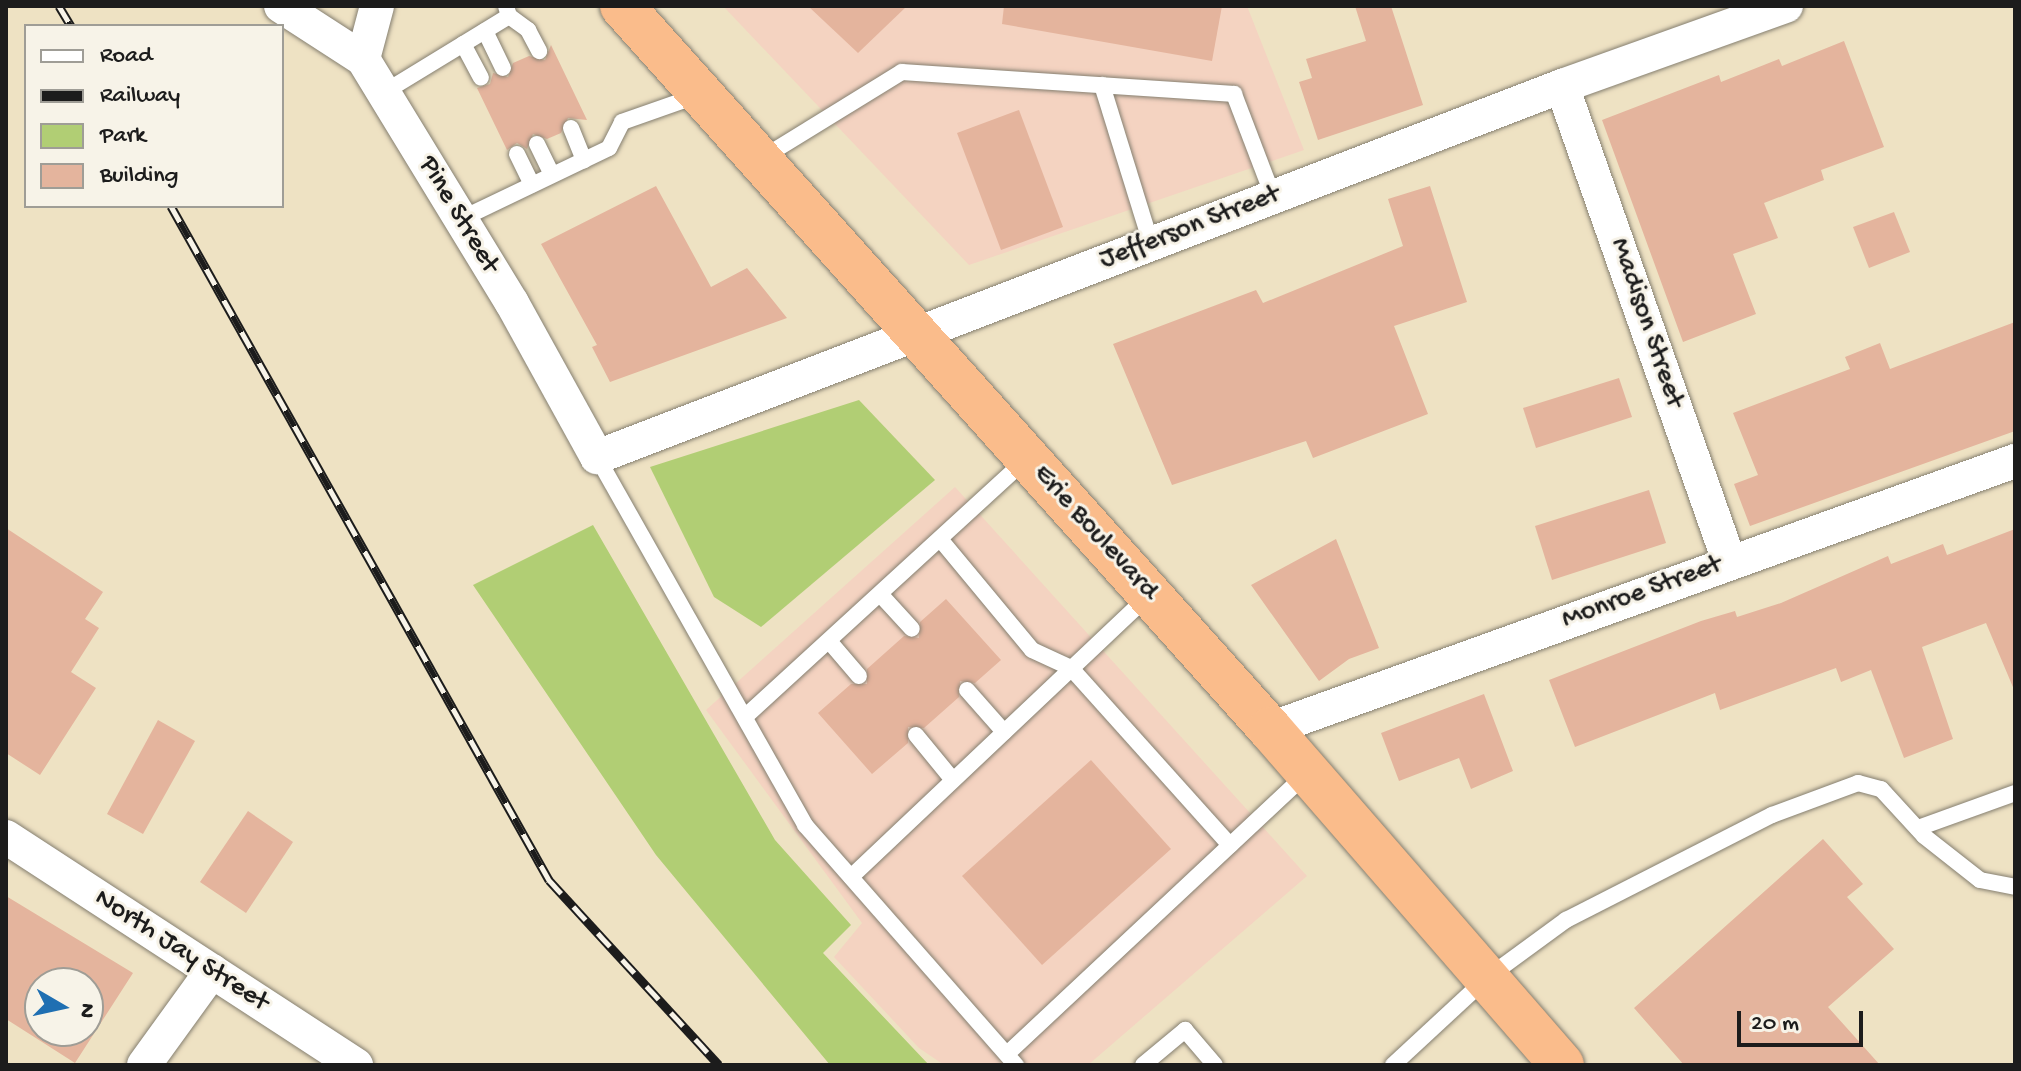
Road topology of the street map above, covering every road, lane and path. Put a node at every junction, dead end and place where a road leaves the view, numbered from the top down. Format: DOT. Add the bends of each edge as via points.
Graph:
graph roads {
  1 [pos="281,6"];
  2 [pos="377,6"];
  3 [pos="622,6"];
  4 [pos="1786,6"];
  5 [pos="507,11"];
  6 [pos="485,31"];
  7 [pos="463,44"];
  8 [pos="539,51"];
  9 [pos="363,59"];
  10 [pos="503,68"];
  11 [pos="481,78"];
  12 [pos="1102,85"];
  13 [pos="1562,86"];
  14 [pos="383,93"];
  15 [pos="702,94"];
  16 [pos="571,128"];
  17 [pos="537,144"];
  18 [pos="517,154"];
  19 [pos="760,159"];
  20 [pos="584,160"];
  21 [pos="552,175"];
  22 [pos="532,185"];
  23 [pos="1273,196"];
  24 [pos="461,219"];
  25 [pos="1151,243"];
  26 [pos="918,332"];
  27 [pos="597,457"];
  28 [pos="1028,457"];
  29 [pos="2015,461"];
  30 [pos="940,539"];
  31 [pos="1729,561"];
  32 [pos="880,594"];
  33 [pos="1150,594"];
  34 [pos="912,629"];
  35 [pos="829,641"];
  36 [pos="1071,668"];
  37 [pos="859,676"];
  38 [pos="967,690"];
  39 [pos="747,715"];
  40 [pos="1270,729"];
  41 [pos="1004,732"];
  42 [pos="916,735"];
  43 [pos="1308,772"];
  44 [pos="953,780"];
  45 [pos="2015,793"];
  46 [pos="1918,828"];
  47 [pos="6,837"];
  48 [pos="1230,845"];
  49 [pos="851,877"];
  50 [pos="2015,887"];
  51 [pos="212,971"];
  52 [pos="1488,977"];
  53 [pos="1011,1060"];
  54 [pos="144,1065"];
  55 [pos="356,1065"];
  56 [pos="1143,1065"];
  57 [pos="1215,1065"];
  58 [pos="1393,1065"];
  59 [pos="1562,1065"];
  1 -- 9 [label="street, Pine Street"];
  2 -- 9 [label="street"];
  3 -- 15 [label="highway, Erie Boulevard"];
  4 -- 13 [label="street, Jefferson Street"];
  5 -- 6 [label="lane"];
  5 -- 8 [label="lane" via="528,30"];
  6 -- 7 [label="lane"];
  6 -- 10 [label="lane"];
  7 -- 11 [label="lane"];
  7 -- 14 [label="lane"];
  9 -- 14 [label="street, Pine Street"];
  12 -- 19 [label="lane" via="902,72"];
  12 -- 23 [label="lane" via="1234,94"];
  12 -- 25 [label="lane"];
  13 -- 23 [label="street, Jefferson Street"];
  13 -- 31 [label="street, Madison Street"];
  14 -- 24 [label="street, Pine Street"];
  15 -- 19 [label="highway, Erie Boulevard"];
  15 -- 20 [label="lane" via="622,122 609,148"];
  16 -- 20 [label="lane"];
  17 -- 21 [label="lane"];
  18 -- 22 [label="lane"];
  19 -- 26 [label="highway, Erie Boulevard"];
  20 -- 21 [label="lane"];
  21 -- 22 [label="lane"];
  22 -- 24 [label="lane"];
  23 -- 25 [label="street, Jefferson Street"];
  24 -- 27 [label="street, Pine Street"];
  25 -- 26 [label="street, Jefferson Street"];
  26 -- 27 [label="street, Jefferson Street"];
  26 -- 28 [label="highway, Erie Boulevard"];
  27 -- 39 [label="lane"];
  28 -- 30 [label="lane"];
  28 -- 33 [label="highway, Erie Boulevard"];
  29 -- 31 [label="street, Monroe Street"];
  30 -- 32 [label="lane"];
  30 -- 36 [label="lane" via="1032,650"];
  31 -- 40 [label="street, Monroe Street"];
  32 -- 34 [label="lane"];
  32 -- 35 [label="lane"];
  33 -- 36 [label="lane"];
  33 -- 40 [label="highway, Erie Boulevard"];
  35 -- 37 [label="lane"];
  35 -- 39 [label="lane"];
  36 -- 41 [label="lane"];
  36 -- 48 [label="lane"];
  38 -- 41 [label="lane"];
  39 -- 49 [label="lane" via="805,825"];
  40 -- 43 [label="highway, Erie Boulevard"];
  41 -- 44 [label="lane"];
  42 -- 44 [label="lane"];
  43 -- 48 [label="lane"];
  43 -- 52 [label="highway, Erie Boulevard"];
  44 -- 49 [label="lane"];
  45 -- 46 [label="lane"];
  46 -- 50 [label="lane" via="1980,880"];
  46 -- 52 [label="lane" via="1881,789 1858,783 1772,815 1620,889 1566,920"];
  47 -- 51 [label="street, North Jay Street"];
  48 -- 53 [label="lane"];
  49 -- 53 [label="lane"];
  51 -- 54 [label="street"];
  51 -- 55 [label="street, North Jay Street"];
  52 -- 58 [label="lane"];
  52 -- 59 [label="highway, Erie Boulevard"];
  56 -- 57 [label="lane" via="1185,1030"];
}
